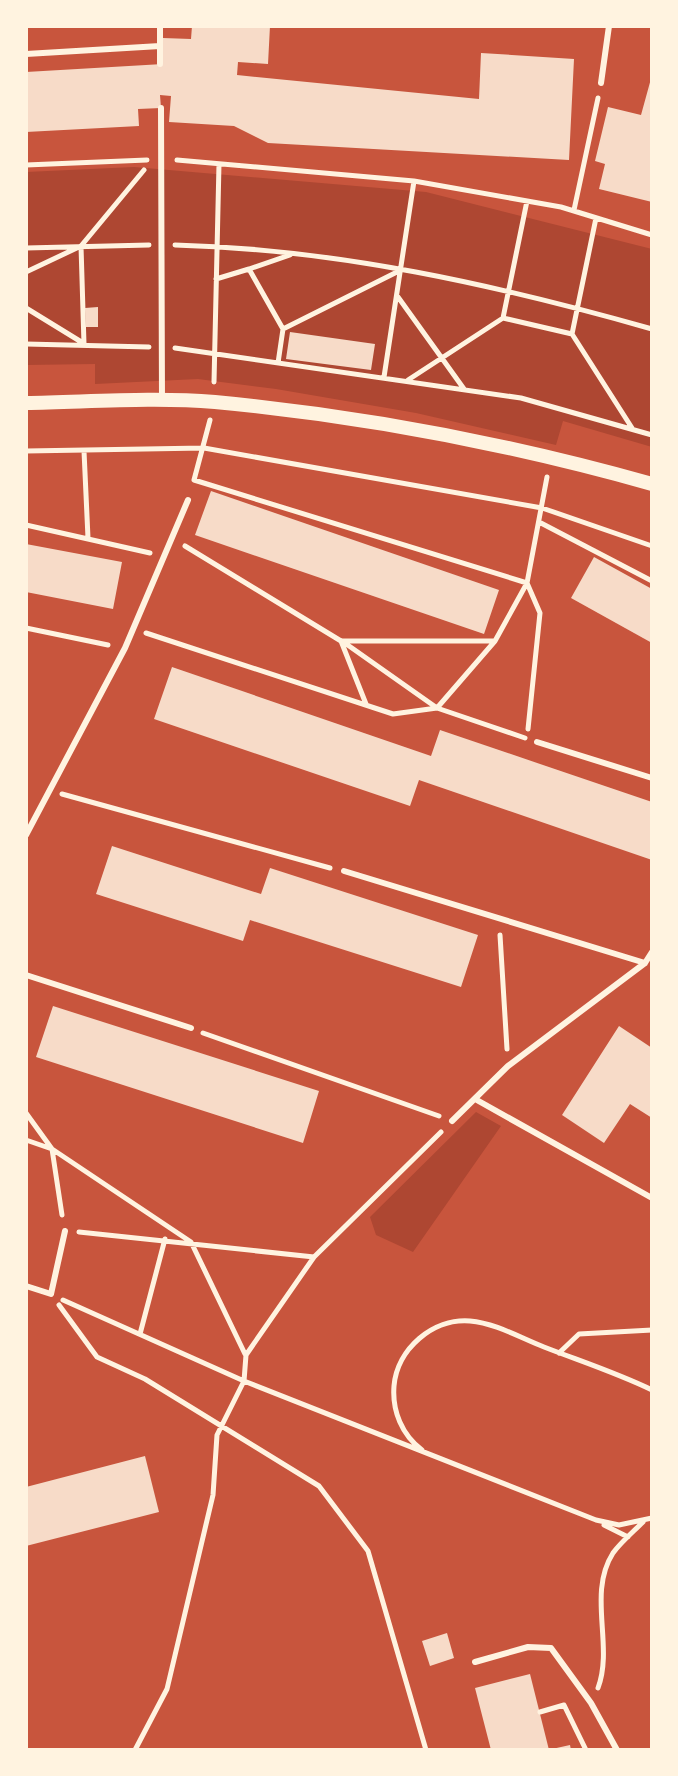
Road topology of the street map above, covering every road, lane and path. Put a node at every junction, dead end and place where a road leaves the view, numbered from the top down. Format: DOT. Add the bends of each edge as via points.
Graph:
graph roads {
  1 [pos="160,26"];
  2 [pos="609,26"];
  3 [pos="160,46"];
  4 [pos="26,54"];
  5 [pos="160,64"];
  6 [pos="601,83"];
  7 [pos="161,108"];
  8 [pos="162,159"];
  9 [pos="219,164"];
  10 [pos="26,165"];
  11 [pos="414,181"];
  12 [pos="527,201"];
  13 [pos="574,210"];
  14 [pos="596,218"];
  15 [pos="652,235"];
  16 [pos="162,245"];
  17 [pos="81,246"];
  18 [pos="216,246"];
  19 [pos="26,248"];
  20 [pos="292,254"];
  21 [pos="249,269"];
  22 [pos="402,270"];
  23 [pos="26,272"];
  24 [pos="216,279"];
  25 [pos="510,291"];
  26 [pos="398,297"];
  27 [pos="26,308"];
  28 [pos="578,308"];
  29 [pos="503,318"];
  30 [pos="283,329"];
  31 [pos="652,329"];
  32 [pos="572,334"];
  33 [pos="26,344"];
  34 [pos="84,344"];
  35 [pos="162,347"];
  36 [pos="216,352"];
  37 [pos="442,358"];
  38 [pos="278,363"];
  39 [pos="384,377"];
  40 [pos="407,381"];
  41 [pos="464,390"];
  42 [pos="162,400"];
  43 [pos="214,402"];
  44 [pos="26,403"];
  45 [pos="633,430"];
  46 [pos="652,435"];
  47 [pos="204,448"];
  48 [pos="26,451"];
  49 [pos="84,451"];
  50 [pos="551,455"];
  51 [pos="194,480"];
  52 [pos="652,484"];
  53 [pos="188,500"];
  54 [pos="542,508"];
  55 [pos="539,522"];
  56 [pos="26,525"];
  57 [pos="174,533"];
  58 [pos="88,538"];
  59 [pos="652,546"];
  60 [pos="164,557"];
  61 [pos="652,581"];
  62 [pos="527,583"];
  63 [pos="26,628"];
  64 [pos="134,629"];
  65 [pos="341,641"];
  66 [pos="495,641"];
  67 [pos="125,648"];
  68 [pos="366,705"];
  69 [pos="437,708"];
  70 [pos="527,738"];
  71 [pos="537,742"];
  72 [pos="652,778"];
  73 [pos="50,790"];
  74 [pos="26,835"];
  75 [pos="344,871"];
  76 [pos="499,919"];
  77 [pos="652,952"];
  78 [pos="645,963"];
  79 [pos="26,975"];
  80 [pos="191,1028"];
  81 [pos="508,1066"];
  82 [pos="475,1099"];
  83 [pos="26,1113"];
  84 [pos="452,1121"];
  85 [pos="26,1140"];
  86 [pos="52,1149"];
  87 [pos="652,1198"];
  88 [pos="65,1231"];
  89 [pos="165,1239"];
  90 [pos="191,1242"];
  91 [pos="314,1257"];
  92 [pos="26,1286"];
  93 [pos="51,1294"];
  94 [pos="652,1330"];
  95 [pos="140,1334"];
  96 [pos="559,1353"];
  97 [pos="246,1355"];
  98 [pos="244,1381"];
  99 [pos="652,1390"];
  100 [pos="222,1425"];
  101 [pos="429,1455"];
  102 [pos="652,1518"];
  103 [pos="596,1520"];
  104 [pos="643,1522"];
  105 [pos="628,1537"];
  106 [pos="475,1662"];
  107 [pos="591,1703"];
  108 [pos="540,1712"];
  109 [pos="135,1750"];
  110 [pos="426,1750"];
  111 [pos="586,1750"];
  112 [pos="617,1750"];
  1 -- 3 [label="lane"];
  2 -- 6 [label="lane"];
  3 -- 4 [label="lane"];
  3 -- 5 [label="lane"];
  6 -- 13 [label="path"];
  7 -- 8 [label="lane"];
  8 -- 9 [label="path"];
  8 -- 16 [label="lane"];
  9 -- 11 [label="path"];
  9 -- 18 [label="path"];
  10 -- 17 [label="path" via="153,159"];
  11 -- 12 [label="path"];
  11 -- 22 [label="path"];
  12 -- 13 [label="path"];
  12 -- 25 [label="path"];
  13 -- 14 [label="path"];
  14 -- 15 [label="path"];
  14 -- 28 [label="path"];
  16 -- 17 [label="path"];
  16 -- 18 [label="path"];
  16 -- 35 [label="lane"];
  17 -- 19 [label="path"];
  17 -- 23 [label="path"];
  17 -- 34 [label="path"];
  18 -- 20 [label="path"];
  18 -- 24 [label="path"];
  20 -- 21 [label="path"];
  20 -- 22 [label="path"];
  21 -- 24 [label="path"];
  21 -- 30 [label="path"];
  22 -- 25 [label="path"];
  22 -- 26 [label="path"];
  22 -- 30 [label="path"];
  24 -- 36 [label="path"];
  25 -- 28 [label="path"];
  25 -- 29 [label="path"];
  26 -- 37 [label="path"];
  26 -- 39 [label="path"];
  27 -- 34 [label="path"];
  28 -- 31 [label="path"];
  28 -- 32 [label="path"];
  29 -- 32 [label="path"];
  29 -- 37 [label="path"];
  30 -- 38 [label="path"];
  32 -- 45 [label="path"];
  33 -- 34 [label="path"];
  34 -- 35 [label="path"];
  35 -- 36 [label="path"];
  35 -- 42 [label="lane"];
  36 -- 38 [label="path"];
  36 -- 43 [label="path"];
  37 -- 40 [label="path"];
  37 -- 41 [label="path"];
  38 -- 39 [label="path"];
  39 -- 40 [label="path"];
  40 -- 41 [label="path"];
  41 -- 45 [label="path" via="521,398"];
  42 -- 43 [label="street"];
  42 -- 44 [label="street"];
  43 -- 47 [label="path"];
  43 -- 50 [label="street" via="375,423"];
  45 -- 46 [label="path"];
  47 -- 49 [label="path"];
  47 -- 51 [label="path"];
  47 -- 54 [label="path"];
  48 -- 49 [label="path"];
  49 -- 58 [label="path"];
  50 -- 52 [label="street"];
  50 -- 54 [label="path"];
  51 -- 53 [label="path"];
  51 -- 62 [label="path"];
  53 -- 57 [label="lane"];
  54 -- 55 [label="path"];
  54 -- 59 [label="path"];
  55 -- 61 [label="path"];
  55 -- 62 [label="path"];
  56 -- 58 [label="path"];
  57 -- 60 [label="lane"];
  57 -- 65 [label="path" via="186,547"];
  58 -- 60 [label="path"];
  60 -- 64 [label="lane"];
  62 -- 66 [label="path"];
  62 -- 70 [label="path" via="540,613"];
  63 -- 67 [label="path"];
  64 -- 67 [label="lane"];
  64 -- 68 [label="path"];
  65 -- 66 [label="path"];
  65 -- 68 [label="path"];
  65 -- 69 [label="path"];
  66 -- 69 [label="path"];
  67 -- 73 [label="lane"];
  68 -- 69 [label="path" via="393,714"];
  69 -- 70 [label="path"];
  70 -- 71 [label="path"];
  71 -- 72 [label="lane"];
  73 -- 74 [label="lane"];
  73 -- 75 [label="path"];
  75 -- 76 [label="lane"];
  76 -- 78 [label="lane"];
  76 -- 81 [label="path"];
  77 -- 78 [label="lane"];
  78 -- 81 [label="lane"];
  79 -- 80 [label="lane"];
  80 -- 84 [label="path"];
  81 -- 82 [label="lane"];
  82 -- 84 [label="lane"];
  82 -- 87 [label="lane"];
  83 -- 86 [label="path"];
  84 -- 91 [label="path"];
  85 -- 86 [label="path"];
  86 -- 88 [label="path"];
  86 -- 90 [label="path"];
  88 -- 89 [label="path"];
  88 -- 93 [label="lane"];
  89 -- 90 [label="path"];
  89 -- 95 [label="path"];
  90 -- 91 [label="path"];
  90 -- 97 [label="path"];
  91 -- 97 [label="path"];
  92 -- 93 [label="lane"];
  93 -- 95 [label="path"];
  93 -- 100 [label="path" via="97,1357"];
  94 -- 96 [label="path" via="579,1334"];
  95 -- 98 [label="path"];
  96 -- 99 [label="path"];
  96 -- 101 [label="path" via="466,1321 449,1323 419,1339 399,1366 394,1400 405,1432"];
  97 -- 98 [label="path"];
  98 -- 100 [label="path"];
  98 -- 101 [label="path"];
  100 -- 109 [label="path" via="213,1495 167,1689"];
  100 -- 110 [label="path" via="319,1486 368,1551"];
  101 -- 103 [label="path"];
  102 -- 104 [label="path"];
  103 -- 104 [label="path" via="619,1525"];
  103 -- 105 [label="path"];
  104 -- 105 [label="path"];
  105 -- 107 [label="path" via="607,1563 601,1591 604,1655"];
  106 -- 107 [label="lane" via="528,1647 551,1648"];
  107 -- 112 [label="lane"];
  108 -- 111 [label="path" via="564,1705"];
}
